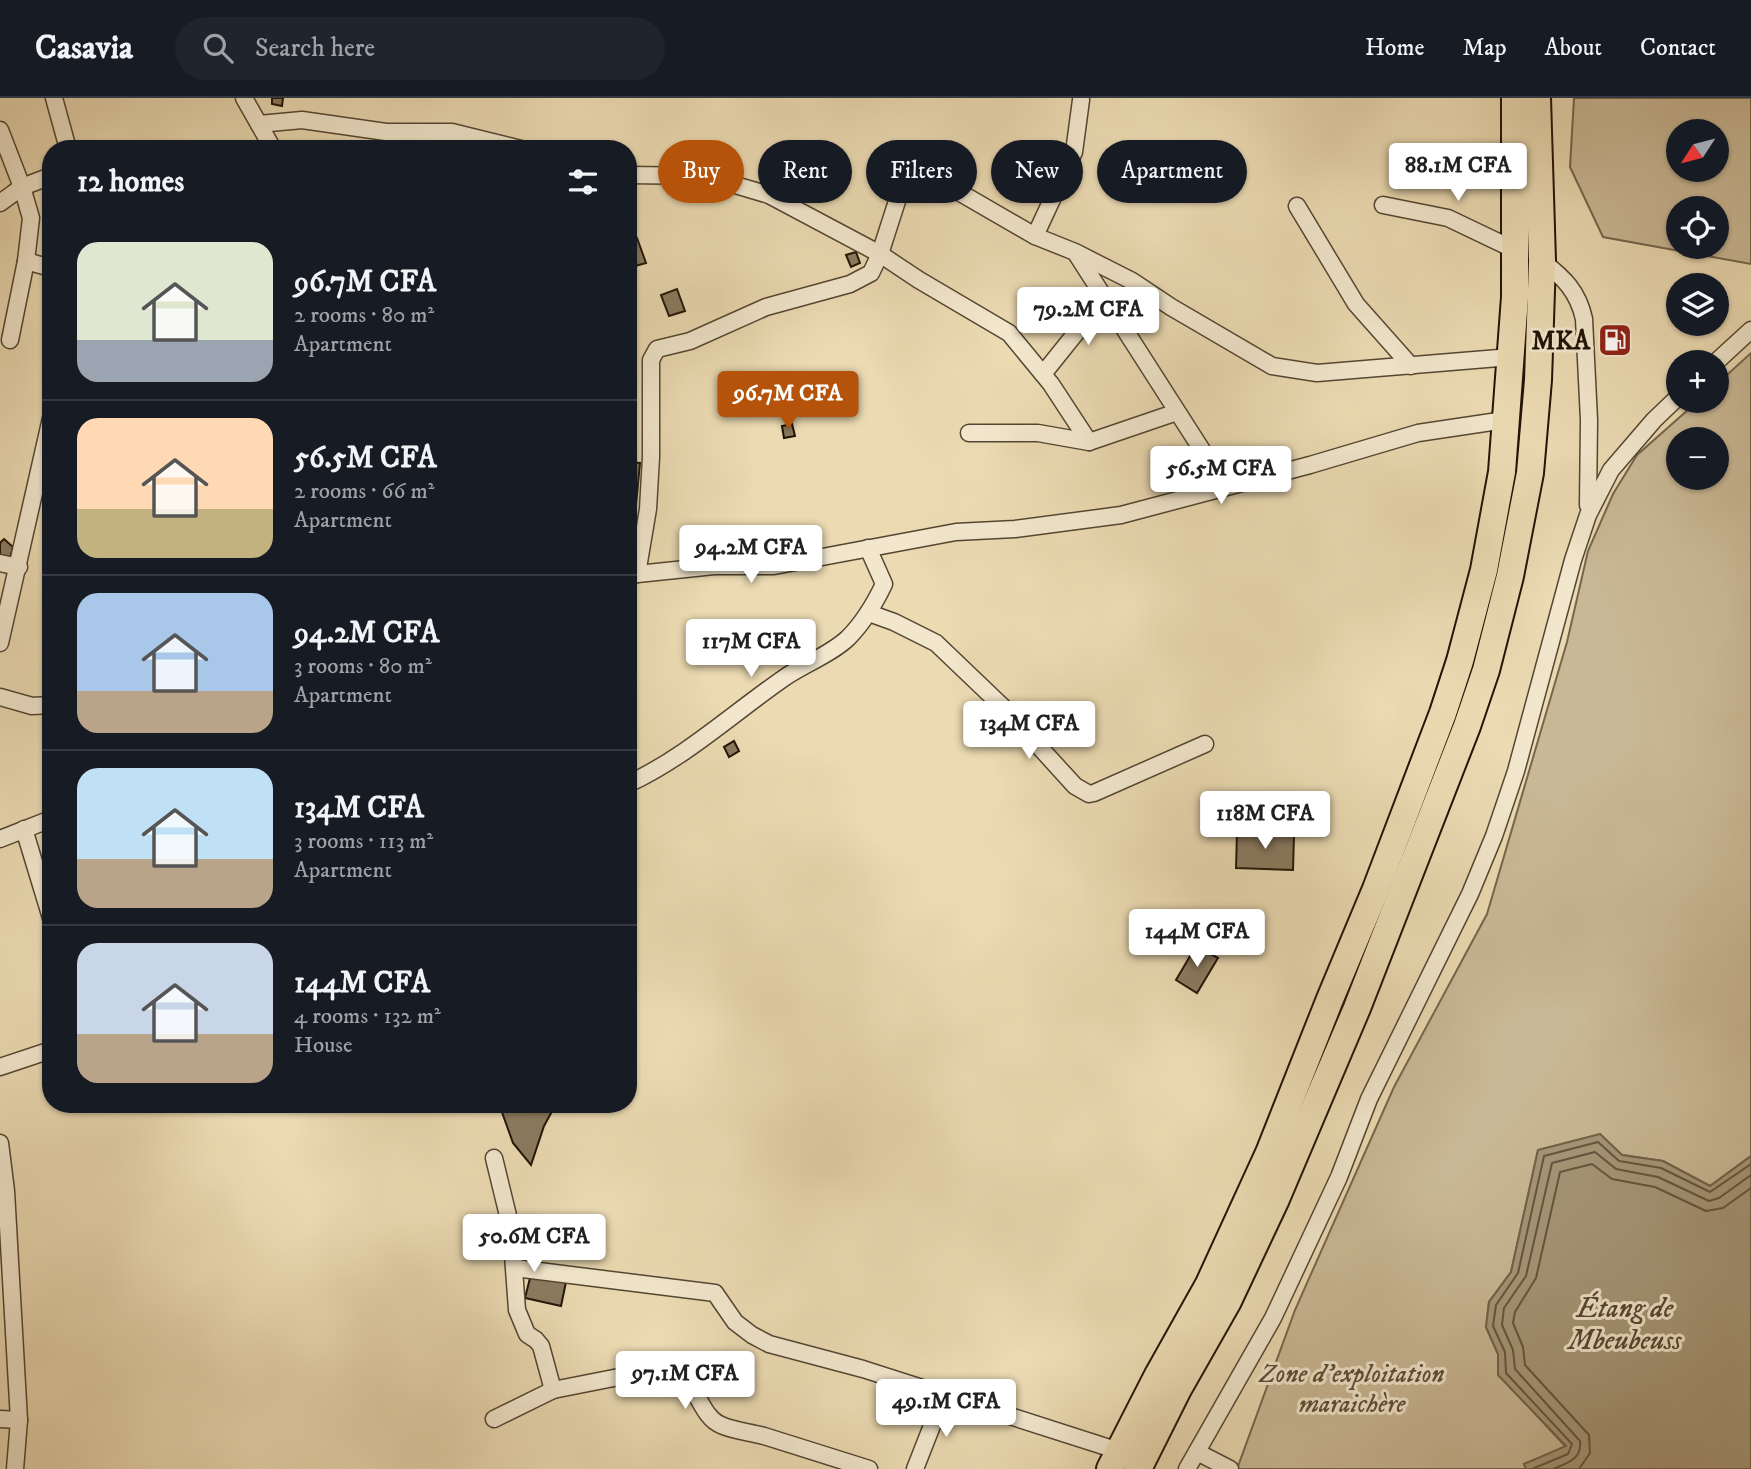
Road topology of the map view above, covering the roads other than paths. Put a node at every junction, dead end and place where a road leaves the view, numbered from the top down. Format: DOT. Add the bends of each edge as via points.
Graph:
graph roads {
  1 [pos="54,98"];
  2 [pos="244,98"];
  3 [pos="1515,98"];
  4 [pos="1537,98"];
  5 [pos="1081,100"];
  6 [pos="259,124"];
  7 [pos="0,130"];
  8 [pos="66,140"];
  9 [pos="268,140"];
  10 [pos="484,140"];
  11 [pos="637,175"];
  12 [pos="42,179"];
  13 [pos="22,187"];
  14 [pos="0,203"];
  15 [pos="1383,205"];
  16 [pos="1297,206"];
  17 [pos="1035,236"];
  18 [pos="1515,250"];
  19 [pos="1075,252"];
  20 [pos="880,254"];
  21 [pos="26,261"];
  22 [pos="1542,261"];
  23 [pos="42,265"];
  24 [pos="1104,298"];
  25 [pos="1751,330"];
  26 [pos="10,340"];
  27 [pos="1729,350"];
  28 [pos="1511,357"];
  29 [pos="1411,366"];
  30 [pos="1043,374"];
  31 [pos="1666,408"];
  32 [pos="1177,412"];
  33 [pos="1505,420"];
  34 [pos="969,433"];
  35 [pos="1089,442"];
  36 [pos="42,484"];
  37 [pos="1225,486"];
  38 [pos="1588,515"];
  39 [pos="867,548"];
  40 [pos="637,557"];
  41 [pos="0,564"];
  42 [pos="19,567"];
  43 [pos="637,574"];
  44 [pos="869,613"];
  45 [pos="0,643"];
  46 [pos="0,696"];
  47 [pos="42,705"];
  48 [pos="1205,744"];
  49 [pos="637,780"];
  50 [pos="42,822"];
  51 [pos="24,829"];
  52 [pos="0,839"];
  53 [pos="42,888"];
  54 [pos="42,1053"];
  55 [pos="0,1067"];
  56 [pos="0,1143"];
  57 [pos="494,1158"];
  58 [pos="515,1268"];
  59 [pos="553,1390"];
  60 [pos="944,1395"];
  61 [pos="0,1419"];
  62 [pos="494,1419"];
  63 [pos="19,1420"];
  64 [pos="1197,1452"];
  65 [pos="1122,1463"];
  66 [pos="15,1469"];
  67 [pos="869,1469"];
  68 [pos="915,1469"];
  69 [pos="1187,1469"];
  70 [pos="1230,1469"];
  1 -- 8 [label="street"];
  2 -- 6 [label="street"];
  3 -- 18 [label="highway"];
  4 -- 22 [label="highway"];
  5 -- 17 [label="street" via="1074,152"];
  6 -- 9 [label="street"];
  6 -- 10 [label="street" via="302,120 386,132 452,132"];
  7 -- 13 [label="street"];
  11 -- 20 [label="street" via="705,176 769,195"];
  12 -- 13 [label="street"];
  13 -- 14 [label="street"];
  13 -- 21 [label="street" via="31,218"];
  15 -- 18 [label="street" via="1448,218"];
  16 -- 29 [label="street" via="1356,304"];
  17 -- 19 [label="street"];
  17 -- 20 [label="street" via="952,188 921,182 898,198"];
  18 -- 28 [label="highway"];
  19 -- 24 [label="street"];
  19 -- 29 [label="street" via="1272,366 1317,373"];
  20 -- 30 [label="street" via="1009,333"];
  20 -- 40 [label="street" via="871,272 850,284 766,307 690,341 657,349 651,359 648,509"];
  21 -- 23 [label="street"];
  21 -- 26 [label="street"];
  22 -- 38 [label="street" via="1566,279 1584,319"];
  22 -- 65 [label="highway" via="1530,473 1510,576 1467,726 1357,1008 1276,1199 1228,1301 1178,1389"];
  24 -- 30 [label="street"];
  24 -- 32 [label="street"];
  25 -- 27 [label="street"];
  28 -- 29 [label="street"];
  28 -- 33 [label="highway"];
  30 -- 35 [label="street"];
  31 -- 38 [label="street" via="1611,470"];
  32 -- 35 [label="street"];
  32 -- 37 [label="street"];
  33 -- 37 [label="street" via="1418,433"];
  33 -- 65 [label="highway" via="1502,472 1484,570 1443,713 1269,1153 1209,1284 1158,1375"];
  34 -- 35 [label="street" via="1038,433"];
  36 -- 42 [label="street"];
  37 -- 39 [label="street" via="1121,515 956,532"];
  38 -- 64 [label="street" via="1516,771 1471,894 1369,1099 1339,1177 1273,1318"];
  39 -- 43 [label="street" via="774,566"];
  39 -- 44 [label="street" via="884,584"];
  41 -- 42 [label="street"];
  42 -- 45 [label="street"];
  44 -- 48 [label="street" via="936,643 1079,790 1089,794"];
  44 -- 49 [label="street" via="846,640 777,683 661,769"];
  46 -- 47 [label="street"];
  50 -- 51 [label="street"];
  51 -- 52 [label="street"];
  51 -- 53 [label="street"];
  54 -- 55 [label="street"];
  56 -- 63 [label="street"];
  57 -- 58 [label="street" via="511,1228"];
  58 -- 59 [label="street" via="517,1310 527,1334 541,1346"];
  58 -- 60 [label="street" via="715,1293 735,1322 769,1344"];
  59 -- 62 [label="street"];
  59 -- 67 [label="street" via="629,1375 680,1376 721,1425"];
  60 -- 65 [label="street"];
  60 -- 68 [label="street"];
  61 -- 63 [label="street"];
  63 -- 66 [label="street"];
  64 -- 69 [label="street"];
  64 -- 70 [label="street"];
}
